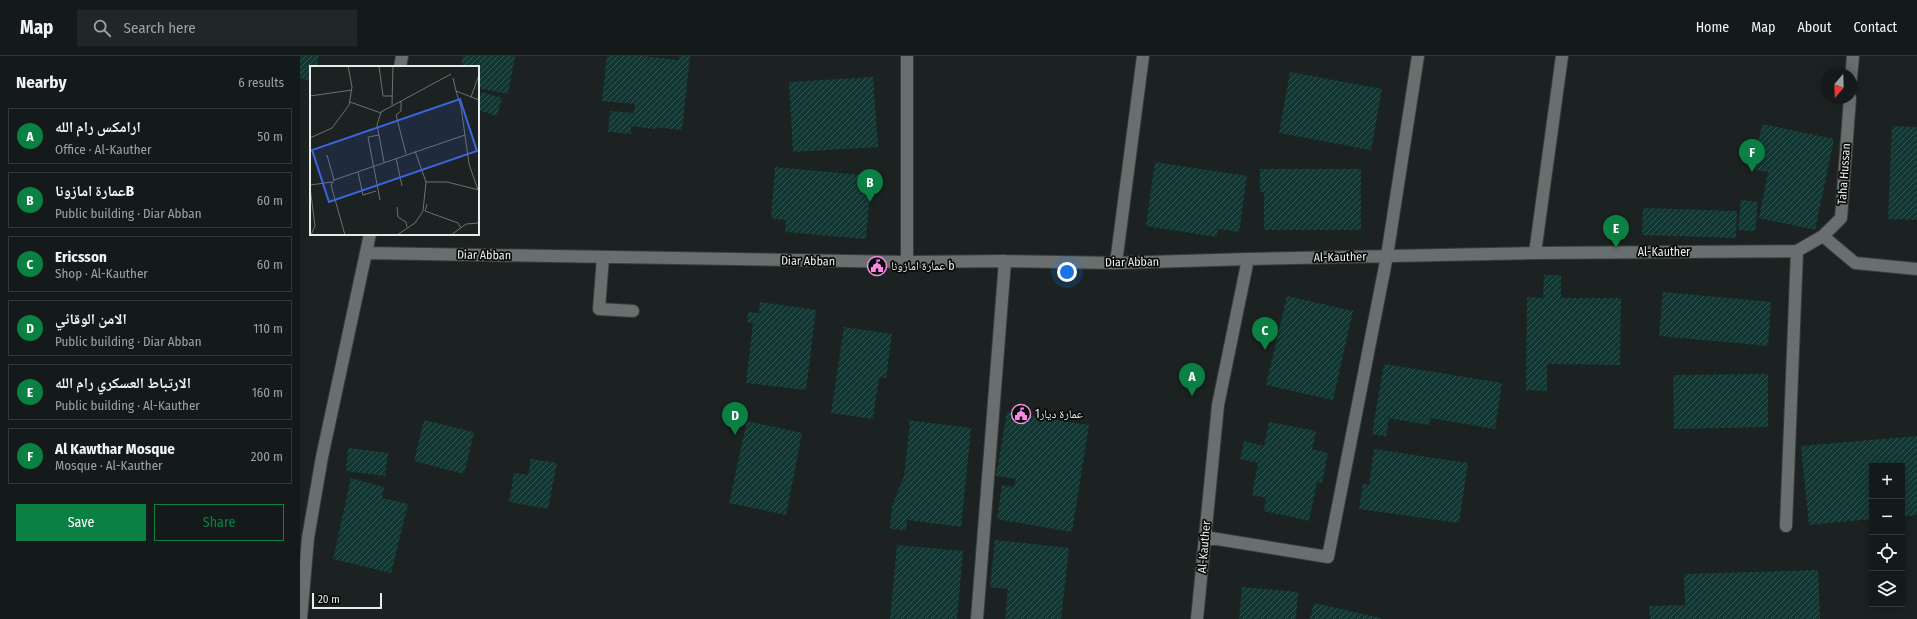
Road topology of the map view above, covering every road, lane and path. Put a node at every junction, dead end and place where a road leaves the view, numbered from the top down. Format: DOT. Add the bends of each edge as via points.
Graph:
graph roads {
  1 [pos="402,56"];
  2 [pos="907,56"];
  3 [pos="1143,56"];
  4 [pos="1418,56"];
  5 [pos="1562,56"];
  6 [pos="1852,56"];
  7 [pos="400,66"];
  8 [pos="1851,68"];
  9 [pos="1850,104"];
  10 [pos="370,235"];
  11 [pos="1823,236"];
  12 [pos="1797,251"];
  13 [pos="367,253"];
  14 [pos="1535,253"];
  15 [pos="1387,256"];
  16 [pos="603,257"];
  17 [pos="1248,259"];
  18 [pos="1005,261"];
  19 [pos="907,262"];
  20 [pos="1116,264"];
  21 [pos="1917,269"];
  22 [pos="632,311"];
  23 [pos="1786,526"];
  24 [pos="1205,537"];
  25 [pos="301,619"];
  26 [pos="977,619"];
  27 [pos="1197,619"];
  1 -- 7 [label="street"];
  2 -- 19 [label="street"];
  3 -- 20 [label="street"];
  4 -- 15 [label="street"];
  5 -- 14 [label="street"];
  6 -- 8 [label="street"];
  9 -- 11 [label="street, Taha Hussan" via="1841,218"];
  10 -- 13 [label="street"];
  11 -- 12 [label="street, Taha Hussan"];
  11 -- 21 [label="street" via="1855,263"];
  12 -- 14 [label="street, Al-Kauther"];
  12 -- 23 [label="street"];
  13 -- 16 [label="street, Diar Abban"];
  13 -- 25 [label="street" via="322,457 308,538"];
  14 -- 15 [label="street, Al-Kauther"];
  15 -- 17 [label="street, Al-Kauther"];
  15 -- 24 [label="street" via="1328,557"];
  16 -- 19 [label="street, Diar Abban"];
  16 -- 22 [label="street" via="599,309"];
  17 -- 20 [label="street, Diar Abban"];
  17 -- 24 [label="street, Al-Kauther" via="1218,405"];
  18 -- 19 [label="street, Diar Abban"];
  18 -- 20 [label="street, Diar Abban"];
  18 -- 26 [label="street"];
  24 -- 27 [label="street, Al-Kauther"];
}
